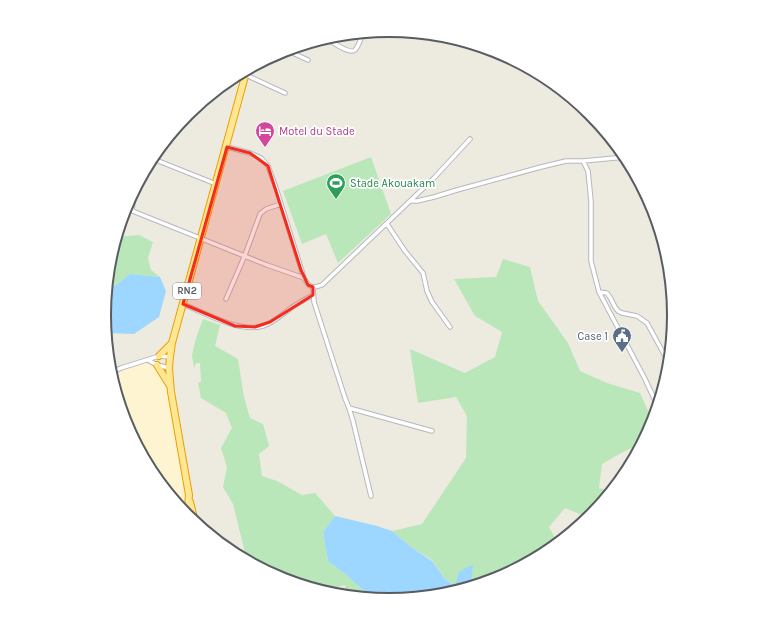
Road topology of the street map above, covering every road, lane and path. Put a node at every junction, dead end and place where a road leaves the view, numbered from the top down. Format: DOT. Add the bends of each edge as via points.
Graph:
graph roads {
  1 [pos="361,39"];
  2 [pos="333,43"];
  3 [pos="295,54"];
  4 [pos="308,60"];
  5 [pos="250,74"];
  6 [pos="246,77"];
  7 [pos="285,93"];
  8 [pos="470,139"];
  9 [pos="227,147"];
  10 [pos="618,158"];
  11 [pos="158,161"];
  12 [pos="584,161"];
  13 [pos="216,184"];
  14 [pos="410,201"];
  15 [pos="281,204"];
  16 [pos="132,210"];
  17 [pos="387,224"];
  18 [pos="201,238"];
  19 [pos="245,256"];
  20 [pos="304,278"];
  21 [pos="313,287"];
  22 [pos="599,292"];
  23 [pos="313,295"];
  24 [pos="226,299"];
  25 [pos="183,304"];
  26 [pos="450,327"];
  27 [pos="172,342"];
  28 [pos="664,354"];
  29 [pos="159,356"];
  30 [pos="170,357"];
  31 [pos="148,360"];
  32 [pos="157,365"];
  33 [pos="169,368"];
  34 [pos="116,370"];
  35 [pos="170,386"];
  36 [pos="654,398"];
  37 [pos="349,408"];
  38 [pos="432,431"];
  39 [pos="189,495"];
  40 [pos="371,496"];
  41 [pos="188,507"];
  42 [pos="193,513"];
  1 -- 2 [label="street" via="351,52"];
  3 -- 4 [label="street"];
  5 -- 7 [label="street"];
  6 -- 9 [label="highway, RN2"];
  8 -- 14 [label="street"];
  9 -- 13 [label="highway, RN2"];
  9 -- 15 [label="street" via="261,158 268,166"];
  10 -- 12 [label="street"];
  11 -- 13 [label="street"];
  12 -- 14 [label="street" via="560,162 434,197"];
  12 -- 22 [label="street" via="588,171 591,201 591,261"];
  13 -- 18 [label="highway, RN2"];
  14 -- 17 [label="street"];
  15 -- 19 [label="street" via="260,214"];
  15 -- 20 [label="street"];
  16 -- 18 [label="street"];
  17 -- 21 [label="street" via="322,285"];
  17 -- 26 [label="street" via="423,273 427,291"];
  18 -- 19 [label="street"];
  18 -- 25 [label="highway, RN2"];
  19 -- 20 [label="street"];
  19 -- 24 [label="street"];
  20 -- 21 [label="street" via="308,285"];
  21 -- 23 [label="street"];
  22 -- 28 [label="street" via="607,293 618,311 637,316 647,323"];
  22 -- 36 [label="street"];
  23 -- 25 [label="street" via="263,326 254,327 236,326"];
  23 -- 37 [label="street"];
  25 -- 27 [label="highway, RN2"];
  27 -- 29 [label="highway"];
  27 -- 30 [label="highway, RN2"];
  29 -- 30 [label="street"];
  29 -- 31 [label="street"];
  30 -- 33 [label="highway, RN2"];
  31 -- 32 [label="street"];
  31 -- 34 [label="street"];
  32 -- 33 [label="street"];
  32 -- 35 [label="highway"];
  33 -- 35 [label="highway, RN2"];
  35 -- 39 [label="highway, RN2"];
  37 -- 38 [label="street"];
  37 -- 40 [label="street"];
  39 -- 41 [label="highway, RN2"];
  39 -- 42 [label="highway"];
}
